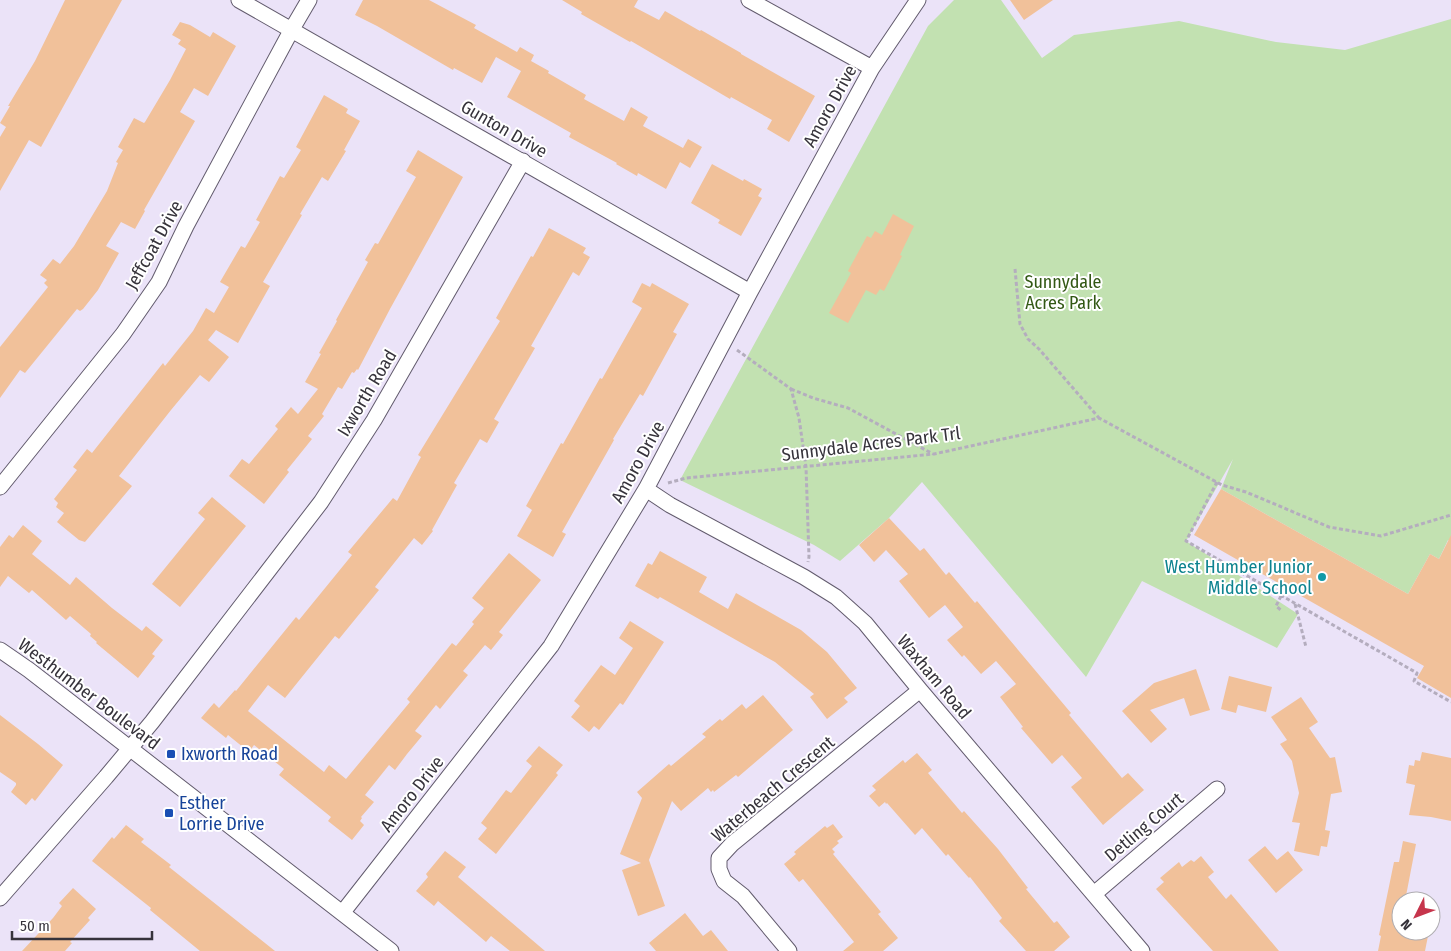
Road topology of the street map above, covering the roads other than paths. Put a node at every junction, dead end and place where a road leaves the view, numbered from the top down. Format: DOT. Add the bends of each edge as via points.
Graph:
graph roads {
  1 [pos="239,0"];
  2 [pos="309,0"];
  3 [pos="750,0"];
  4 [pos="918,0"];
  5 [pos="292,29"];
  6 [pos="872,68"];
  7 [pos="523,161"];
  8 [pos="750,292"];
  9 [pos="0,487"];
  10 [pos="646,489"];
  11 [pos="0,650"];
  12 [pos="920,690"];
  13 [pos="129,748"];
  14 [pos="1217,789"];
  15 [pos="1094,894"];
  16 [pos="0,898"];
  17 [pos="343,912"];
  18 [pos="391,951"];
  19 [pos="789,951"];
  20 [pos="1142,951"];
  1 -- 5 [label="street, Gunton Drive"];
  2 -- 5 [label="street, Jeffcoat Drive"];
  3 -- 6 [label="street"];
  4 -- 6 [label="street, Amoro Drive"];
  5 -- 7 [label="street, Gunton Drive"];
  5 -- 9 [label="street, Jeffcoat Drive" via="159,282 123,334"];
  6 -- 8 [label="street, Amoro Drive"];
  7 -- 8 [label="street, Gunton Drive"];
  7 -- 13 [label="street, Ixworth Road" via="374,420 321,502"];
  8 -- 10 [label="street, Amoro Drive"];
  10 -- 12 [label="street, Waxham Road" via="836,598 865,623"];
  10 -- 17 [label="street, Amoro Drive" via="551,646"];
  11 -- 13 [label="street, Westhumber Boulevard"];
  12 -- 15 [label="street, Waxham Road"];
  12 -- 19 [label="street, Waterbeach Crescent" via="719,858 724,881 743,896"];
  13 -- 16 [label="street"];
  13 -- 17 [label="street, Westhumber Boulevard"];
  14 -- 15 [label="street, Detling Court"];
  15 -- 20 [label="street, Waxham Road"];
  17 -- 18 [label="street, Westhumber Boulevard"];
}
